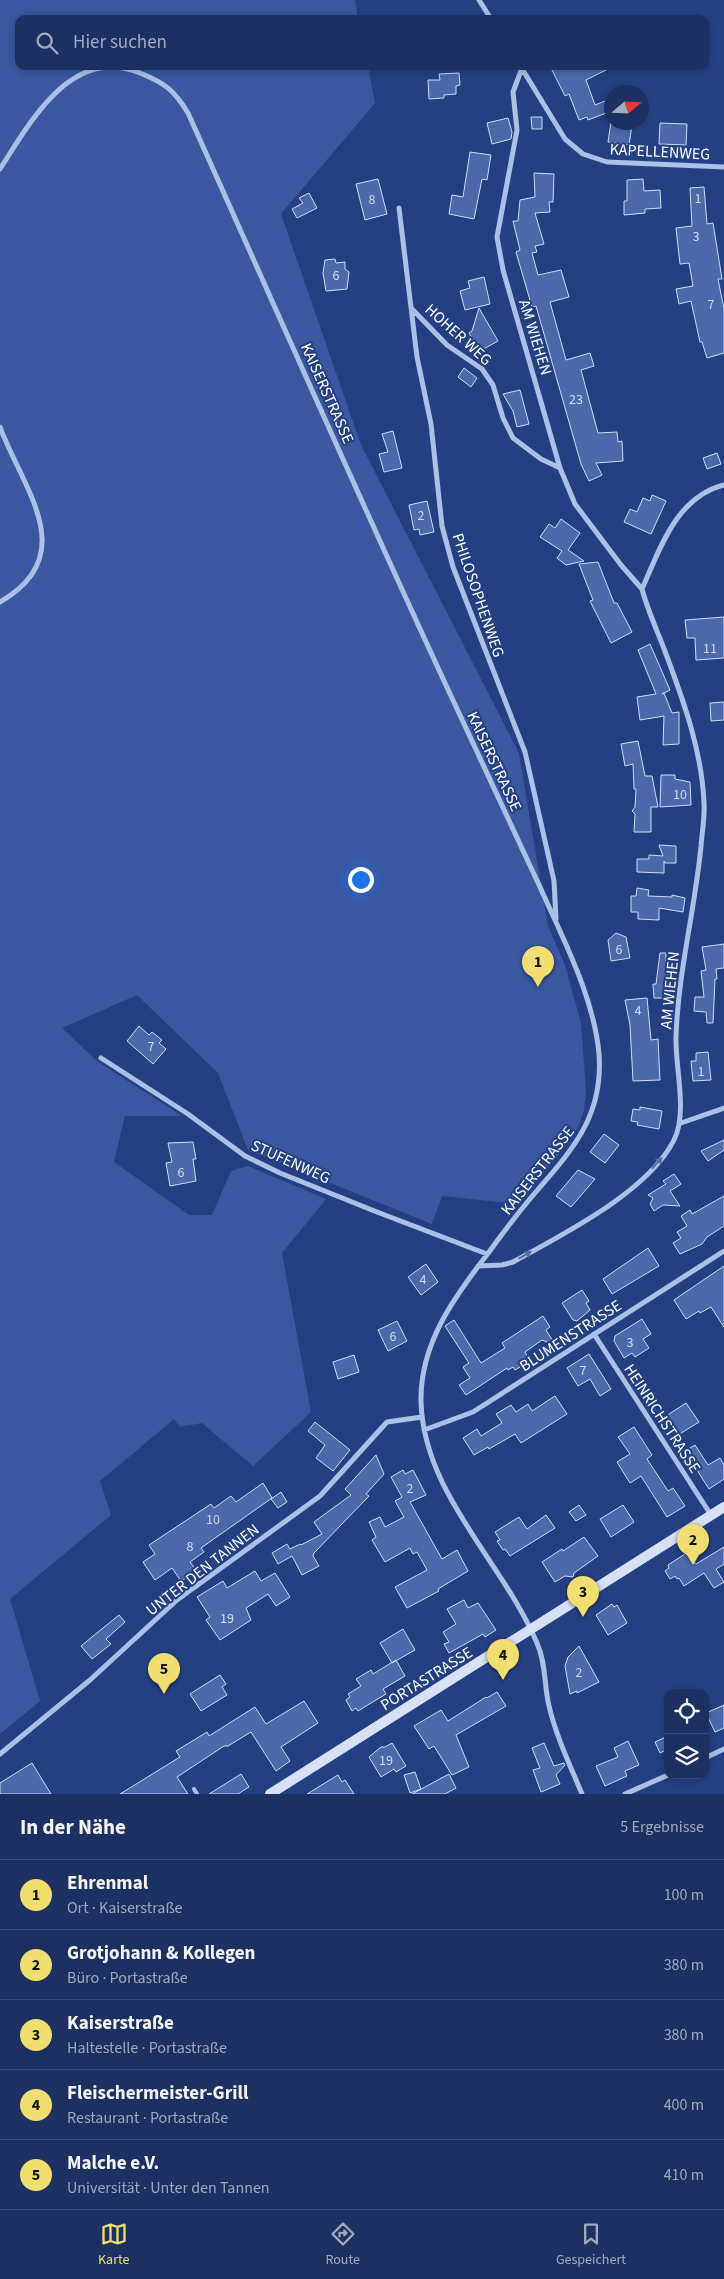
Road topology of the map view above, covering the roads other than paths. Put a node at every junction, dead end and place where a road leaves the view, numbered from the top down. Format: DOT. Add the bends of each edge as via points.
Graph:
graph roads {
  1 [pos="479,0"];
  2 [pos="488,15"];
  3 [pos="93,70"];
  4 [pos="130,70"];
  5 [pos="520,70"];
  6 [pos="523,70"];
  7 [pos="724,167"];
  8 [pos="0,169"];
  9 [pos="399,208"];
  10 [pos="412,309"];
  11 [pos="0,427"];
  12 [pos="560,468"];
  13 [pos="724,485"];
  14 [pos="642,589"];
  15 [pos="0,602"];
  16 [pos="556,923"];
  17 [pos="101,1058"];
  18 [pos="724,1108"];
  19 [pos="681,1123"];
  20 [pos="724,1251"];
  21 [pos="487,1254"];
  22 [pos="478,1266"];
  23 [pos="594,1334"];
  24 [pos="422,1417"];
  25 [pos="424,1430"];
  26 [pos="724,1507"];
  27 [pos="711,1516"];
  28 [pos="532,1630"];
  29 [pos="724,1749"];
  30 [pos="0,1754"];
  31 [pos="709,1756"];
  32 [pos="664,1777"];
  33 [pos="194,1789"];
  34 [pos="197,1794"];
  35 [pos="270,1794"];
  36 [pos="582,1794"];
  37 [pos="626,1794"];
  1 -- 2 [label="street"];
  3 -- 8 [label="street, KAISERSTRASSE" via="57,90"];
  4 -- 16 [label="street, KAISERSTRASSE" via="165,84 188,113 439,672"];
  5 -- 12 [label="street, AM WIEHEN" via="513,92 517,130 497,237 503,270"];
  6 -- 7 [label="street, KAPELLENWEG" via="565,139 583,154 607,162"];
  9 -- 10 [label="street, PHILOSOPHENWEG"];
  10 -- 12 [label="street, HOHER WEG" via="447,345 482,369 493,385 513,438 540,459"];
  10 -- 16 [label="street, PHILOSOPHENWEG" via="417,358 431,424 442,526 453,567 525,752 554,881"];
  11 -- 15 [label="street" via="36,509 44,542 41,557 26,583"];
  12 -- 14 [label="street, AM WIEHEN" via="576,504"];
  13 -- 14 [label="street" via="695,498 678,516"];
  14 -- 19 [label="street, AM WIEHEN" via="694,736 704,804 698,878 684,957 676,1037"];
  16 -- 21 [label="street, KAISERSTRASSE" via="586,994 595,1026 599,1086 594,1108 575,1146"];
  17 -- 21 [label="street, STUFENWEG" via="188,1114 245,1156 280,1173"];
  18 -- 19 [label="street"];
  22 -- 19 [label="street, AM WIEHEN, one-way" via="513,1262 588,1219 644,1176 674,1140"];
  20 -- 23 [label="street, BLUMENSTRASSE"];
  21 -- 22 [label="street, KAISERSTRASSE"];
  22 -- 24 [label="street, KAISERSTRASSE" via="449,1308 428,1349 422,1384"];
  23 -- 25 [label="street, BLUMENSTRASSE" via="473,1412"];
  23 -- 27 [label="street, HEINRICHSTRASSE"];
  24 -- 25 [label="street, KAISERSTRASSE"];
  24 -- 30 [label="street, UNTER DEN TANNEN" via="387,1422 320,1496 177,1600 90,1680"];
  25 -- 28 [label="street, KAISERSTRASSE" via="429,1452 442,1481"];
  26 -- 27 [label="main road, PORTASTRASSE"];
  27 -- 28 [label="main road, PORTASTRASSE"];
  28 -- 35 [label="main road, PORTASTRASSE"];
  28 -- 36 [label="street, KAISERSTRASSE" via="544,1664 554,1724"];
  29 -- 31 [label="street"];
  32 -- 37 [label="street"];
  33 -- 34 [label="lane"];
}
